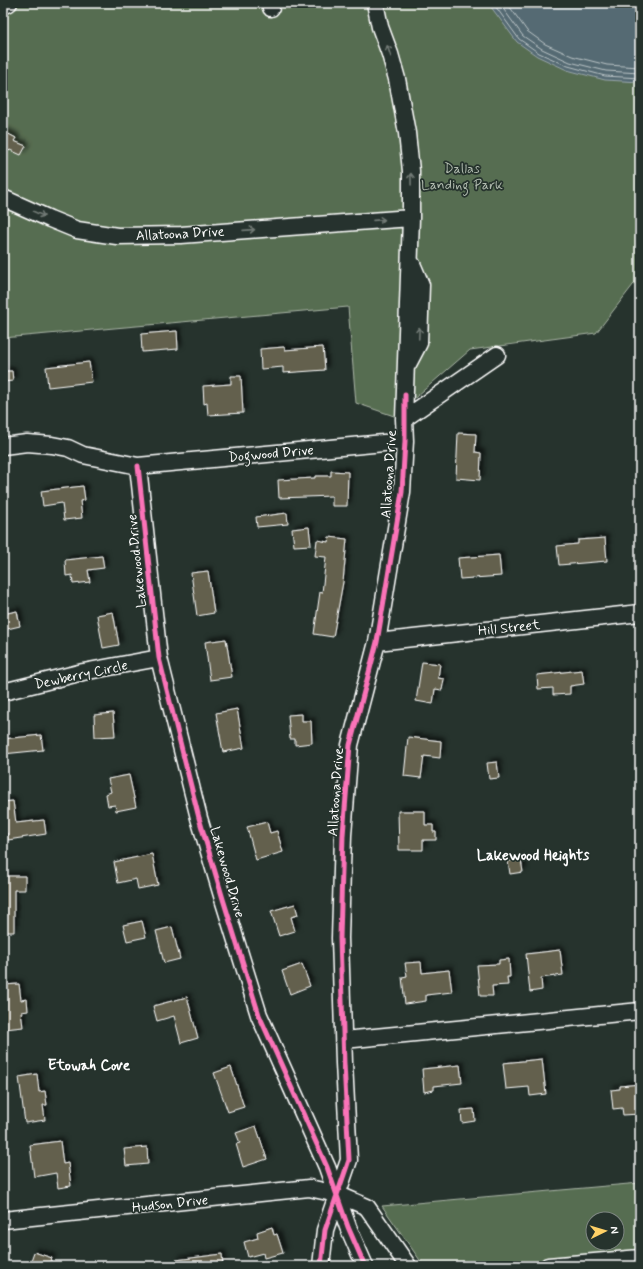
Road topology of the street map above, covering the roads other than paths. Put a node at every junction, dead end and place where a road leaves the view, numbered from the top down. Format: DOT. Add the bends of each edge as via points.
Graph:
graph roads {
  1 [pos="9,3"];
  2 [pos="375,3"];
  3 [pos="3,6"];
  4 [pos="3,198"];
  5 [pos="411,218"];
  6 [pos="497,355"];
  7 [pos="404,419"];
  8 [pos="405,440"];
  9 [pos="3,446"];
  10 [pos="138,466"];
  11 [pos="640,613"];
  12 [pos="377,642"];
  13 [pos="159,658"];
  14 [pos="3,692"];
  15 [pos="640,1011"];
  16 [pos="344,1040"];
  17 [pos="338,1194"];
  18 [pos="3,1220"];
  19 [pos="640,1258"];
  20 [pos="566,1265"];
  21 [pos="321,1266"];
  22 [pos="364,1266"];
  23 [pos="408,1266"];
  24 [pos="548,1266"];
  1 -- 3 [label="street"];
  5 -- 2 [label="street, Allatoona Drive, one-way" via="411,171 407,133 395,71"];
  4 -- 5 [label="street, Allatoona Drive, one-way" via="77,230 117,236 181,235"];
  5 -- 7 [label="street, Allatoona Drive" via="410,259 421,285 419,343 406,369"];
  6 -- 7 [label="street"];
  7 -- 8 [label="street, Allatoona Drive"];
  8 -- 10 [label="street, Dogwood Drive"];
  8 -- 12 [label="street, Allatoona Drive" via="402,492"];
  9 -- 10 [label="street" via="27,443 52,445 68,448 83,455"];
  10 -- 13 [label="street, Lakewood Drive"];
  11 -- 12 [label="street, Hill Street"];
  12 -- 16 [label="street, Allatoona Drive" via="350,745 343,835 340,938"];
  13 -- 14 [label="street, Dewberry Circle" via="83,672"];
  13 -- 17 [label="street, Lakewood Drive" via="199,818 259,1015"];
  15 -- 16 [label="street"];
  16 -- 17 [label="street, Allatoona Drive" via="349,1160"];
  17 -- 18 [label="street, Hudson Drive" via="309,1188"];
  17 -- 21 [label="street, Allatoona Drive" via="325,1230"];
  17 -- 22 [label="street, Lakewood Drive"];
  17 -- 23 [label="street, Hudson Drive" via="367,1207"];
  19 -- 20 [label="street"];
  20 -- 24 [label="street"];
}
